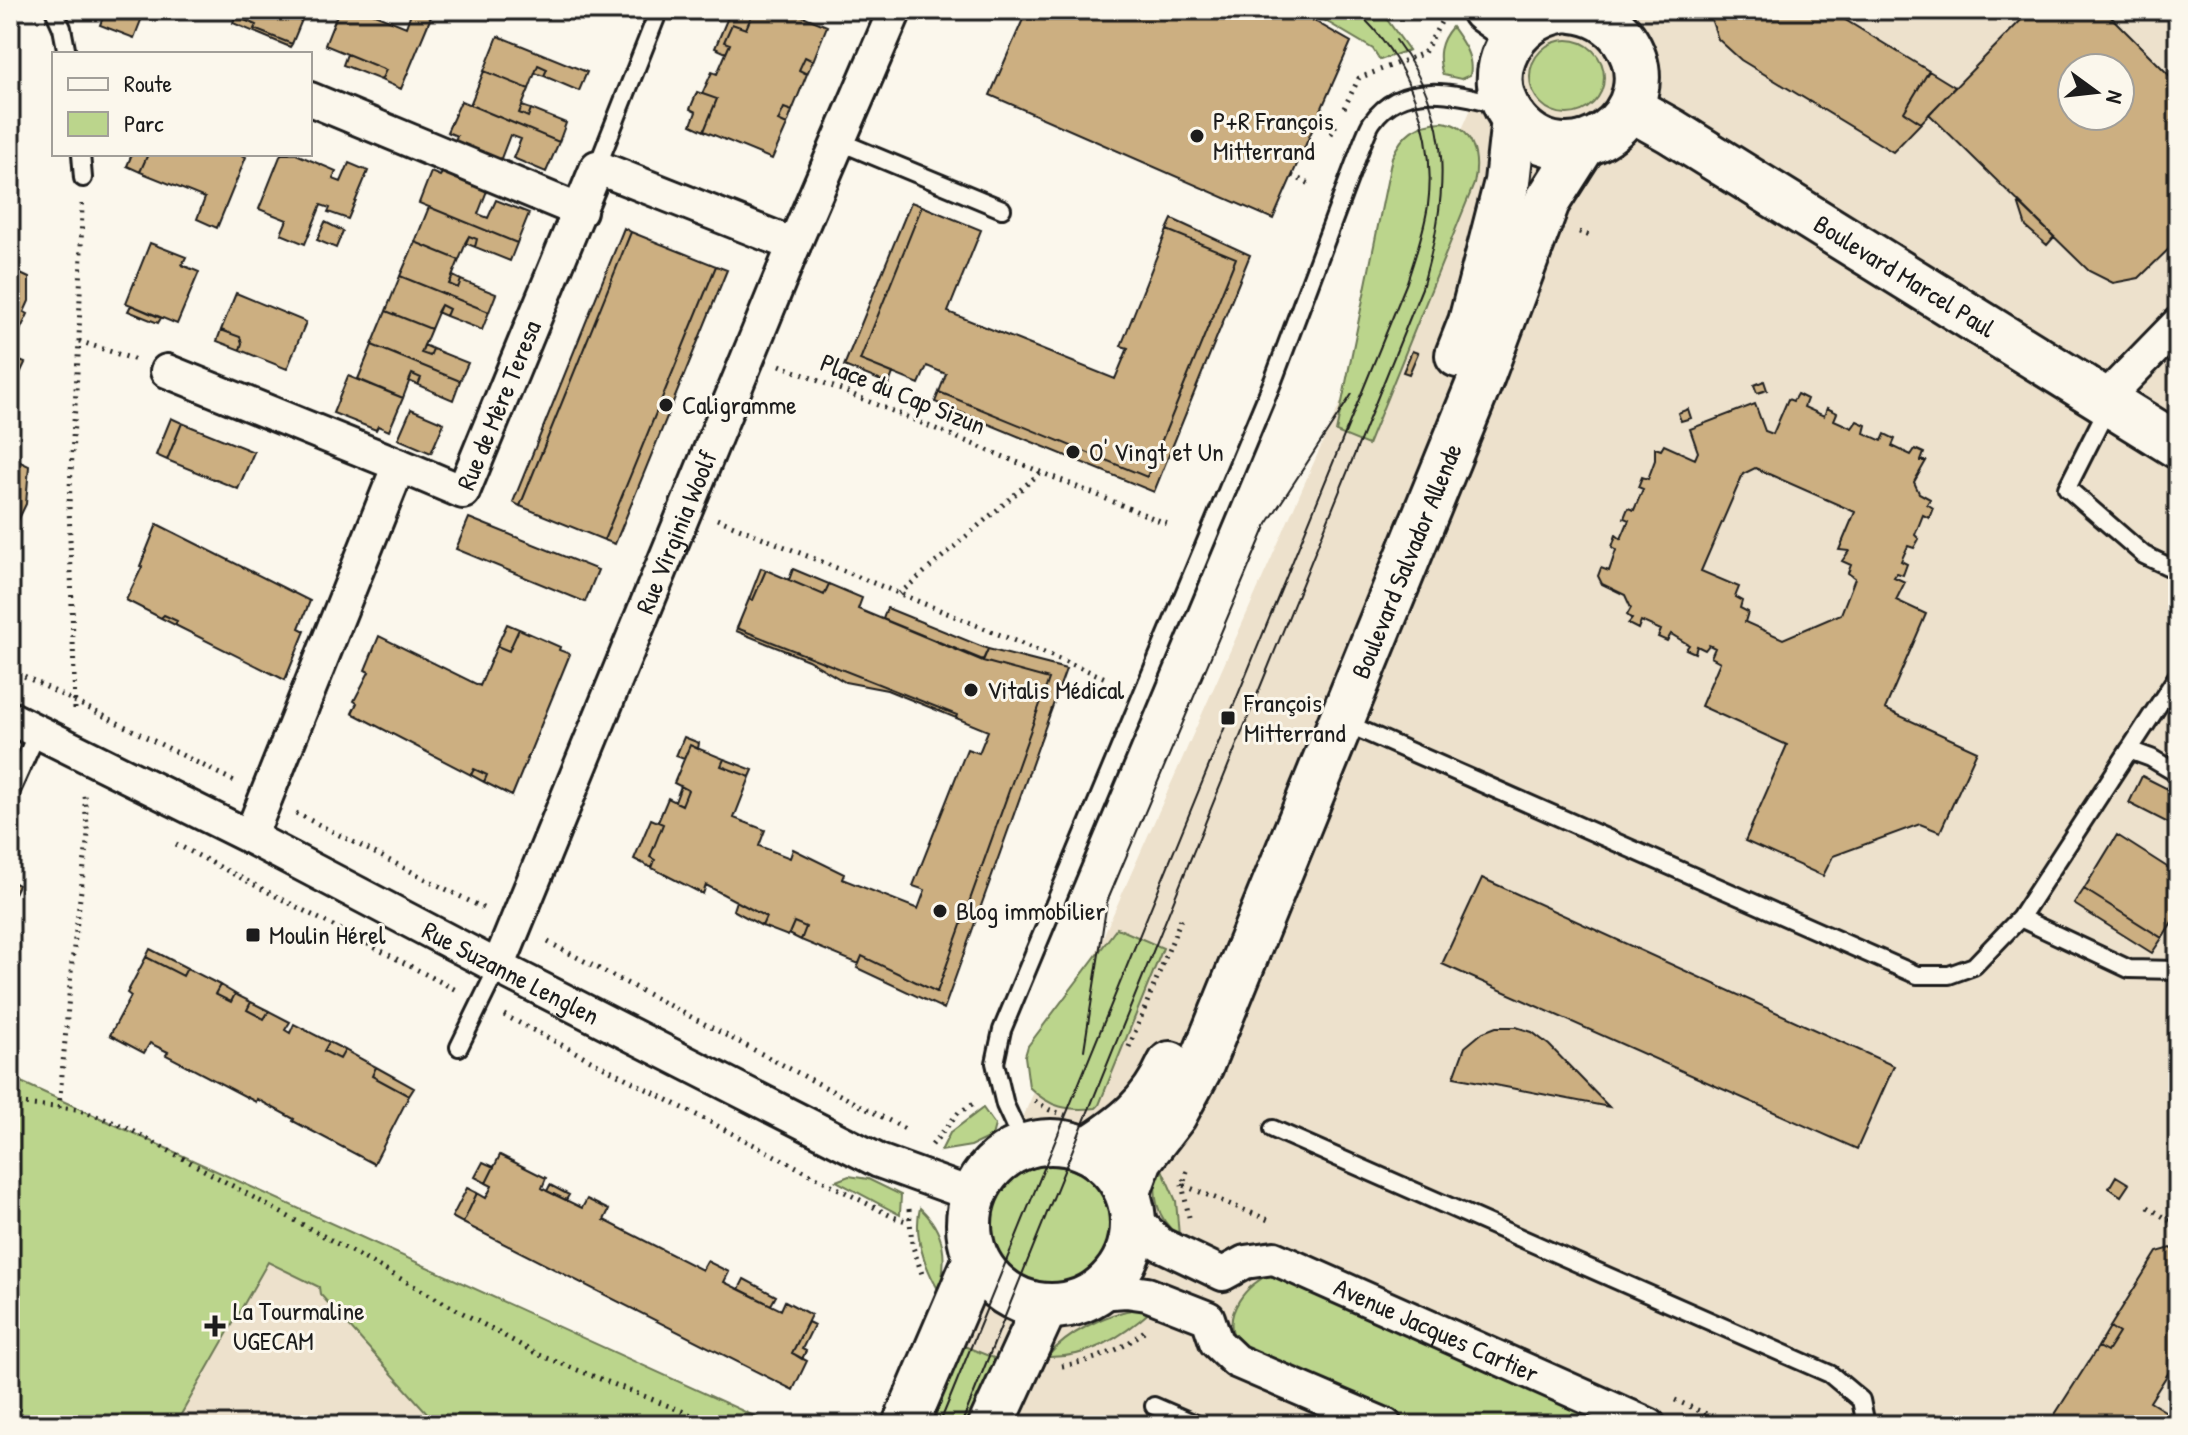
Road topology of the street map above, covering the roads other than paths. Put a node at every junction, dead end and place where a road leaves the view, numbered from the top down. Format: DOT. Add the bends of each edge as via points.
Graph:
graph roads {
  1 [pos="54,10"];
  2 [pos="659,10"];
  3 [pos="895,10"];
  4 [pos="1561,10"];
  5 [pos="1573,10"];
  6 [pos="1580,10"];
  7 [pos="1500,22"];
  8 [pos="67,52"];
  9 [pos="312,100"];
  10 [pos="1630,108"];
  11 [pos="1510,113"];
  12 [pos="838,141"];
  13 [pos="1584,144"];
  14 [pos="81,156"];
  15 [pos="597,167"];
  16 [pos="83,178"];
  17 [pos="1002,209"];
  18 [pos="580,211"];
  19 [pos="794,245"];
  20 [pos="2178,324"];
  21 [pos="167,371"];
  22 [pos="2107,402"];
  23 [pos="2178,446"];
  24 [pos="399,465"];
  25 [pos="2178,571"];
  26 [pos="2178,675"];
  27 [pos="1341,721"];
  28 [pos="24,725"];
  29 [pos="2129,750"];
  30 [pos="2178,774"];
  31 [pos="10,793"];
  32 [pos="250,837"];
  33 [pos="2020,918"];
  34 [pos="498,967"];
  35 [pos="2178,970"];
  36 [pos="459,1047"];
  37 [pos="1273,1129"];
  38 [pos="1081,1133"];
  39 [pos="1024,1146"];
  40 [pos="973,1195"];
  41 [pos="1131,1205"];
  42 [pos="976,1259"];
  43 [pos="1223,1274"];
  44 [pos="1097,1293"];
  45 [pos="1045,1307"];
  46 [pos="1208,1318"];
  47 [pos="1154,1406"];
  48 [pos="905,1425"];
  49 [pos="991,1425"];
  50 [pos="1198,1425"];
  51 [pos="1385,1425"];
  52 [pos="1649,1425"];
  53 [pos="1866,1425"];
  1 -- 8 [label="lane"];
  2 -- 15 [label="lane"];
  3 -- 12 [label="street, Rue Virginia Woolf"];
  4 -- 7 [label="street"];
  5 -- 6 [label="street"];
  6 -- 10 [label="street" via="1607,22 1631,51 1636,80"];
  7 -- 11 [label="street, Boulevard Salvador Allende" via="1506,50 1500,69"];
  9 -- 18 [label="street"];
  10 -- 13 [label="street" via="1608,134"];
  10 -- 22 [label="street, Boulevard Marcel Paul"];
  11 -- 13 [label="street" via="1545,143"];
  11 -- 38 [label="street, Boulevard Salvador Allende" via="1507,182 1471,322 1168,1067 1147,1104 1115,1132"];
  11 -- 39 [label="lane" via="1438,91 1387,106 1372,122 1273,381 1002,1030 995,1063 1005,1105"];
  12 -- 17 [label="lane"];
  12 -- 19 [label="street, Rue Virginia Woolf"];
  13 -- 27 [label="street, Boulevard Salvador Allende" via="1547,202"];
  14 -- 16 [label="lane"];
  15 -- 18 [label="street, Rue de Mère Teresa"];
  15 -- 19 [label="street"];
  18 -- 24 [label="street, Rue de Mère Teresa" via="463,492"];
  19 -- 34 [label="street, Rue Virginia Woolf"];
  20 -- 22 [label="street"];
  21 -- 24 [label="street"];
  22 -- 23 [label="street, Boulevard Marcel Paul"];
  22 -- 25 [label="lane" via="2067,488 2144,555"];
  24 -- 32 [label="street"];
  26 -- 29 [label="lane"];
  27 -- 33 [label="lane" via="1917,975 1949,975 1974,966"];
  27 -- 41 [label="street, Boulevard Salvador Allende" via="1201,1065 1174,1115 1140,1159"];
  28 -- 31 [label="lane" via="21,767"];
  28 -- 32 [label="street, Rue Suzanne Lenglen"];
  29 -- 30 [label="lane"];
  29 -- 33 [label="lane"];
  32 -- 34 [label="street, Rue Suzanne Lenglen"];
  33 -- 35 [label="lane" via="2129,969"];
  34 -- 36 [label="lane"];
  34 -- 40 [label="street, Rue Suzanne Lenglen" via="879,1161"];
  37 -- 53 [label="lane" via="1830,1374 1861,1400"];
  38 -- 39 [label="street"];
  38 -- 41 [label="street" via="1111,1168"];
  39 -- 40 [label="street" via="1003,1157"];
  40 -- 42 [label="street" via="968,1227"];
  41 -- 43 [label="street" via="1160,1244"];
  41 -- 44 [label="street" via="1130,1247 1118,1273"];
  42 -- 45 [label="street" via="997,1288"];
  42 -- 48 [label="street"];
  43 -- 46 [label="street" via="1213,1288"];
  43 -- 52 [label="street, Avenue Jacques Cartier" via="1245,1262 1274,1258"];
  44 -- 45 [label="street" via="1072,1305"];
  44 -- 46 [label="street" via="1147,1294"];
  45 -- 49 [label="street"];
  46 -- 51 [label="street" via="1216,1342 1236,1361"];
  47 -- 50 [label="lane"];
}
